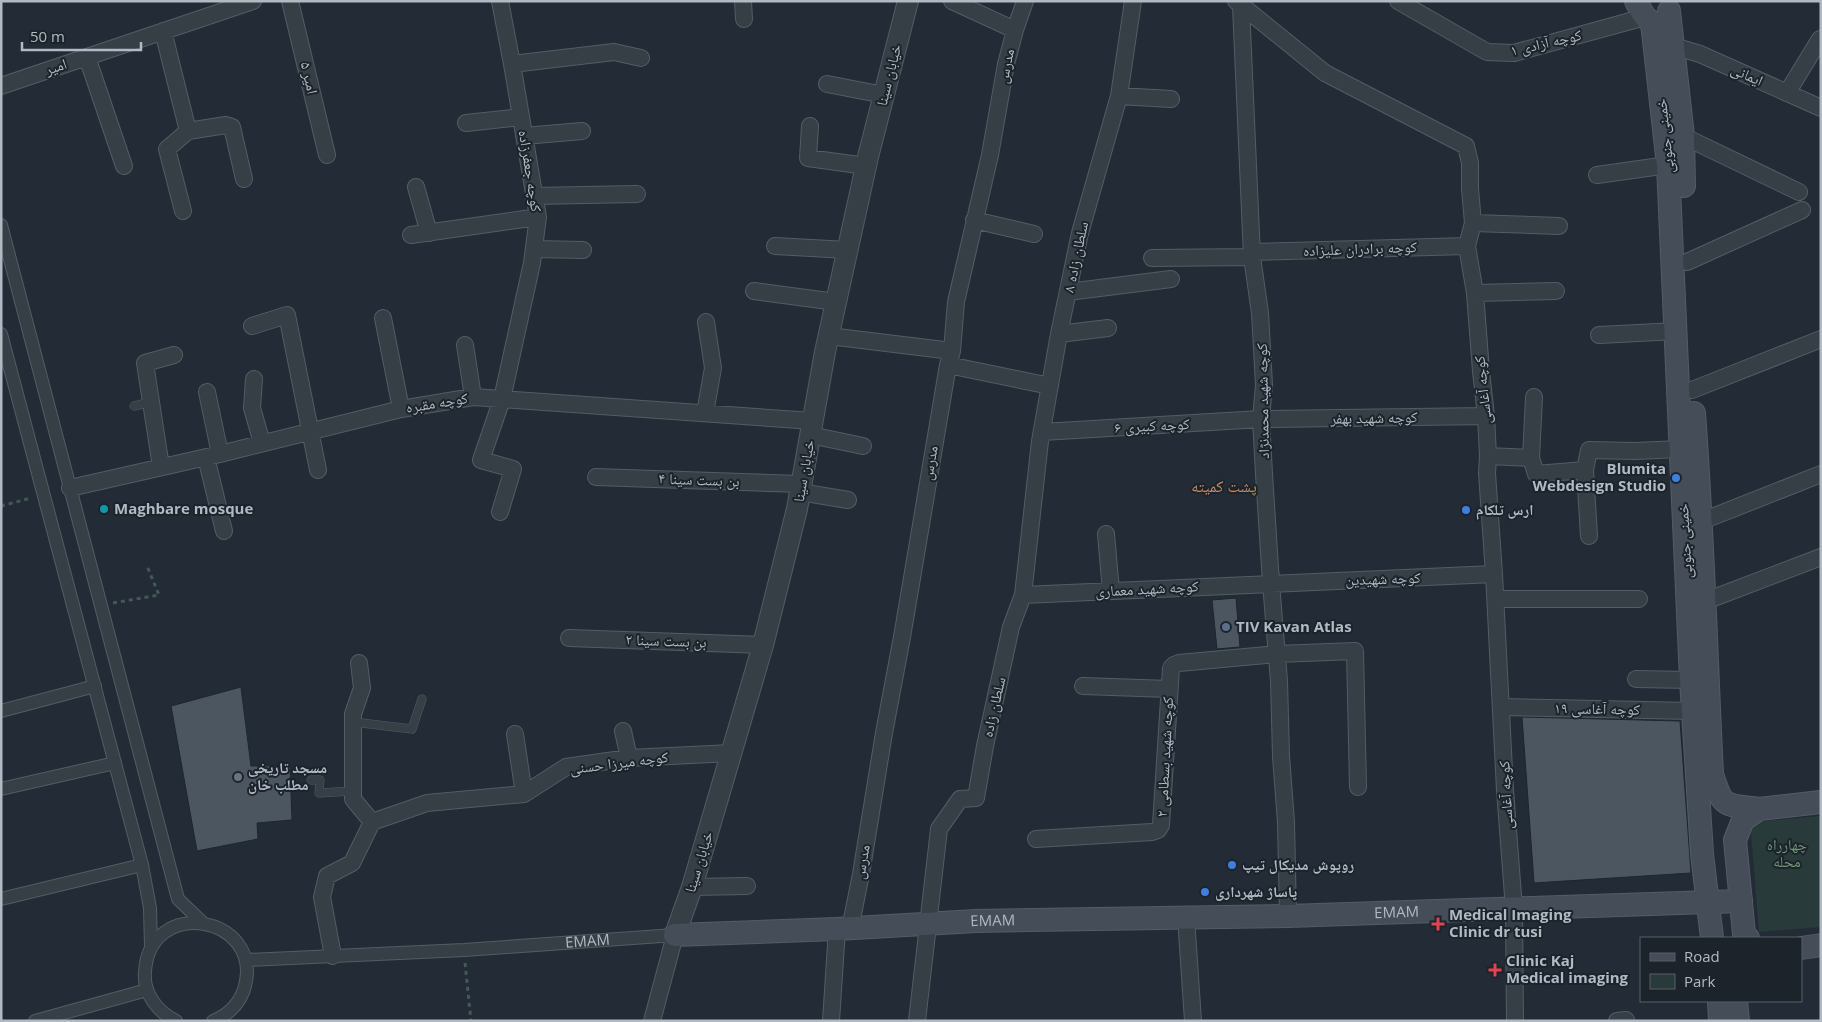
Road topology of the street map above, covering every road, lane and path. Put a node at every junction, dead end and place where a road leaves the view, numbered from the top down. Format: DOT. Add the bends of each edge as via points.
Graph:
graph roads {
  1 [pos="253,1"];
  2 [pos="290,1"];
  3 [pos="500,1"];
  4 [pos="744,1"];
  5 [pos="908,1"];
  6 [pos="952,1"];
  7 [pos="1026,1"];
  8 [pos="1133,1"];
  9 [pos="1398,1"];
  10 [pos="1240,3"];
  11 [pos="1654,11"];
  12 [pos="744,19"];
  13 [pos="1015,30"];
  14 [pos="163,31"];
  15 [pos="1820,39"];
  16 [pos="1673,46"];
  17 [pos="87,57"];
  18 [pos="641,58"];
  19 [pos="512,64"];
  20 [pos="827,84"];
  21 [pos="1,86"];
  22 [pos="1787,93"];
  23 [pos="884,96"];
  24 [pos="1119,96"];
  25 [pos="1171,99"];
  26 [pos="1821,108"];
  27 [pos="521,117"];
  28 [pos="466,123"];
  29 [pos="810,126"];
  30 [pos="188,131"];
  31 [pos="582,131"];
  32 [pos="524,136"];
  33 [pos="1683,136"];
  34 [pos="327,155"];
  35 [pos="1668,165"];
  36 [pos="124,166"];
  37 [pos="866,166"];
  38 [pos="1597,176"];
  39 [pos="244,179"];
  40 [pos="416,187"];
  41 [pos="1799,192"];
  42 [pos="637,194"];
  43 [pos="534,196"];
  44 [pos="1802,210"];
  45 [pos="183,211"];
  46 [pos="538,217"];
  47 [pos="974,220"];
  48 [pos="1473,223"];
  49 [pos="1,226"];
  50 [pos="1559,226"];
  51 [pos="429,233"];
  52 [pos="1034,234"];
  53 [pos="411,236"];
  54 [pos="775,246"];
  55 [pos="1467,246"];
  56 [pos="534,249"];
  57 [pos="583,250"];
  58 [pos="848,250"];
  59 [pos="1252,254"];
  60 [pos="1152,258"];
  61 [pos="1687,262"];
  62 [pos="1170,279"];
  63 [pos="754,291"];
  64 [pos="1556,291"];
  65 [pos="1068,292"];
  66 [pos="1475,292"];
  67 [pos="836,302"];
  68 [pos="383,318"];
  69 [pos="706,322"];
  70 [pos="252,326"];
  71 [pos="1108,328"];
  72 [pos="1677,331"];
  73 [pos="1,334"];
  74 [pos="1059,334"];
  75 [pos="1599,335"];
  76 [pos="829,336"];
  77 [pos="1821,339"];
  78 [pos="465,345"];
  79 [pos="174,355"];
  80 [pos="950,358"];
  81 [pos="254,379"];
  82 [pos="1050,386"];
  83 [pos="1692,390"];
  84 [pos="207,392"];
  85 [pos="473,397"];
  86 [pos="1534,397"];
  87 [pos="502,399"];
  88 [pos="151,402"];
  89 [pos="134,406"];
  90 [pos="401,409"];
  91 [pos="705,413"];
  92 [pos="1486,416"];
  93 [pos="1261,420"];
  94 [pos="812,428"];
  95 [pos="311,431"];
  96 [pos="1042,432"];
  97 [pos="262,443"];
  98 [pos="863,446"];
  99 [pos="1680,449"];
  100 [pos="213,455"];
  101 [pos="1488,456"];
  102 [pos="1531,458"];
  103 [pos="161,467"];
  104 [pos="318,470"];
  105 [pos="1585,470"];
  106 [pos="1821,474"];
  107 [pos="596,477"];
  108 [pos="70,488"];
  109 [pos="801,488"];
  110 [pos="44,495"];
  111 [pos="848,500"];
  112 [pos="1,506"];
  113 [pos="500,512"];
  114 [pos="1702,521"];
  115 [pos="224,531"];
  116 [pos="1106,534"];
  117 [pos="1589,536"];
  118 [pos="1821,557"];
  119 [pos="148,566"];
  120 [pos="1026,567"];
  121 [pos="1494,574"];
  122 [pos="1271,583"];
  123 [pos="1111,591"];
  124 [pos="1023,595"];
  125 [pos="1496,599"];
  126 [pos="1639,599"];
  127 [pos="1703,602"];
  128 [pos="100,606"];
  129 [pos="569,638"];
  130 [pos="763,645"];
  131 [pos="1277,654"];
  132 [pos="359,663"];
  133 [pos="1636,679"];
  134 [pos="1691,680"];
  135 [pos="95,686"];
  136 [pos="1083,686"];
  137 [pos="1169,689"];
  138 [pos="422,699"];
  139 [pos="1501,707"];
  140 [pos="1,711"];
  141 [pos="1693,711"];
  142 [pos="353,722"];
  143 [pos="623,731"];
  144 [pos="515,734"];
  145 [pos="732,753"];
  146 [pos="629,758"];
  147 [pos="115,763"];
  148 [pos="310,780"];
  149 [pos="1358,787"];
  150 [pos="1,789"];
  151 [pos="354,791"];
  152 [pos="524,794"];
  153 [pos="1821,802"];
  154 [pos="1759,809"];
  155 [pos="372,822"];
  156 [pos="1036,839"];
  157 [pos="1702,854"];
  158 [pos="1736,860"];
  159 [pos="142,866"];
  160 [pos="747,886"];
  161 [pos="692,887"];
  162 [pos="1,899"];
  163 [pos="1707,902"];
  164 [pos="1741,902"];
  165 [pos="1514,909"];
  166 [pos="1288,916"];
  167 [pos="1186,917"];
  168 [pos="202,922"];
  169 [pos="928,924"];
  170 [pos="844,929"];
  171 [pos="675,935"];
  172 [pos="1712,937"];
  173 [pos="1744,937"];
  174 [pos="1821,946"];
  175 [pos="151,947"];
  176 [pos="1802,948"];
  177 [pos="464,950"];
  178 [pos="333,956"];
  179 [pos="246,960"];
  180 [pos="147,990"];
  181 [pos="1719,1002"];
  182 [pos="1736,1002"];
  183 [pos="218,1020"];
  184 [pos="1626,1020"];
  185 [pos="35,1021"];
  186 [pos="176,1021"];
  187 [pos="471,1021"];
  188 [pos="652,1021"];
  189 [pos="831,1021"];
  190 [pos="917,1021"];
  191 [pos="1193,1021"];
  192 [pos="1515,1021"];
  193 [pos="1617,1021"];
  194 [pos="1720,1021"];
  195 [pos="1738,1021"];
  1 -- 14 [label="street, امیر"];
  2 -- 34 [label="street, امیر ۵"];
  3 -- 19 [label="street, کوچه جعفرزاده"];
  4 -- 12 [label="street"];
  5 -- 23 [label="street, خیابان سینا"];
  6 -- 13 [label="street"];
  7 -- 13 [label="street, مدرس"];
  8 -- 24 [label="street, سلطان زاده ۸"];
  9 -- 11 [label="street, کوچه آزادی ۱" via="1487,52 1514,53"];
  10 -- 48 [label="street, کوچه آغاسی" via="1325,74 1466,146"];
  10 -- 59 [label="street, کوچه شهید محمدنژاد"];
  11 -- 16 [label="main road, خمینی جنوبی"];
  11 -- 35 [label="main road, خمینی جنوبی"];
  13 -- 47 [label="street, مدرس"];
  14 -- 17 [label="street, امیر"];
  14 -- 30 [label="street"];
  15 -- 22 [label="street"];
  16 -- 22 [label="street, ایمانی" via="1700,54"];
  16 -- 33 [label="main road, خمینی جنوبی"];
  17 -- 21 [label="street, امیر"];
  17 -- 36 [label="street"];
  18 -- 19 [label="street" via="614,52"];
  19 -- 27 [label="street, کوچه جعفرزاده"];
  20 -- 23 [label="street"];
  22 -- 26 [label="street, ایمانی"];
  23 -- 37 [label="street, خیابان سینا"];
  24 -- 25 [label="street"];
  24 -- 65 [label="street, سلطان زاده ۸" via="1080,233"];
  27 -- 28 [label="street"];
  27 -- 32 [label="street, کوچه جعفرزاده"];
  29 -- 37 [label="street" via="808,158"];
  30 -- 39 [label="street" via="226,125 232,127"];
  30 -- 45 [label="street" via="167,149"];
  31 -- 32 [label="street"];
  32 -- 43 [label="street, کوچه جعفرزاده"];
  33 -- 41 [label="street"];
  33 -- 61 [label="main road, خمینی جنوبی"];
  35 -- 38 [label="street"];
  35 -- 72 [label="main road, خمینی جنوبی"];
  37 -- 58 [label="street, خیابان سینا"];
  40 -- 51 [label="street"];
  42 -- 43 [label="street"];
  43 -- 46 [label="street, کوچه جعفرزاده"];
  44 -- 61 [label="street"];
  46 -- 51 [label="street"];
  46 -- 56 [label="street, کوچه جعفرزاده"];
  47 -- 52 [label="street"];
  47 -- 80 [label="street, مدرس" via="956,302"];
  48 -- 50 [label="street"];
  48 -- 55 [label="street, کوچه آغاسی"];
  49 -- 108 [label="street"];
  51 -- 53 [label="street"];
  54 -- 58 [label="street"];
  55 -- 59 [label="street, کوچه برادران علیزاده"];
  55 -- 66 [label="street, کوچه آغاسی"];
  56 -- 57 [label="street"];
  56 -- 87 [label="street, کوچه جعفرزاده"];
  58 -- 67 [label="street, خیابان سینا"];
  59 -- 60 [label="street, کوچه برادران علیزاده"];
  59 -- 93 [label="street, کوچه شهید محمدنژاد" via="1260,313 1264,385"];
  61 -- 83 [label="main road, خمینی جنوبی"];
  62 -- 65 [label="street"];
  63 -- 67 [label="street"];
  64 -- 66 [label="street"];
  65 -- 74 [label="street, سلطان زاده ۸"];
  66 -- 92 [label="street, کوچه آغاسی"];
  67 -- 76 [label="street, خیابان سینا"];
  68 -- 90 [label="street"];
  69 -- 91 [label="street" via="713,368"];
  70 -- 95 [label="street" via="287,315"];
  71 -- 74 [label="street"];
  72 -- 75 [label="street"];
  72 -- 99 [label="main road, خمینی جنوبی"];
  73 -- 110 [label="street"];
  74 -- 82 [label="street, سلطان زاده ۸"];
  76 -- 80 [label="street"];
  76 -- 94 [label="street, خیابان سینا"];
  77 -- 83 [label="street"];
  78 -- 85 [label="street"];
  79 -- 88 [label="street" via="145,363"];
  80 -- 82 [label="street"];
  80 -- 170 [label="street, مدرس" via="861,874"];
  81 -- 97 [label="street" via="252,408"];
  82 -- 96 [label="street, سلطان زاده ۸"];
  83 -- 114 [label="main road, خمینی جنوبی"];
  84 -- 100 [label="street"];
  85 -- 87 [label="street, کوچه مقبره"];
  85 -- 90 [label="street, کوچه مقبره"];
  86 -- 102 [label="street"];
  87 -- 91 [label="street, کوچه مقبره"];
  87 -- 113 [label="street, کوچه جعفرزاده" via="481,460 513,469"];
  88 -- 89 [label="lane"];
  88 -- 103 [label="street"];
  90 -- 95 [label="street, کوچه مقبره"];
  91 -- 94 [label="street, کوچه مقبره"];
  92 -- 93 [label="street, کوچه شهید بهفر"];
  92 -- 101 [label="street, کوچه آغاسی"];
  93 -- 96 [label="street, کوچه کبیری ۶"];
  93 -- 122 [label="street, کوچه شهید محمدنژاد"];
  94 -- 98 [label="street, کوچه مقبره"];
  94 -- 109 [label="street, خیابان سینا"];
  95 -- 97 [label="street, کوچه مقبره"];
  95 -- 104 [label="street"];
  96 -- 120 [label="street, سلطان زاده ۸"];
  97 -- 100 [label="street, کوچه مقبره"];
  99 -- 105 [label="street" via="1589,450"];
  99 -- 134 [label="main road, خمینی جنوبی"];
  100 -- 103 [label="street, کوچه مقبره"];
  100 -- 115 [label="street"];
  101 -- 102 [label="street"];
  101 -- 121 [label="street, کوچه آغاسی"];
  102 -- 105 [label="street" via="1536,474"];
  103 -- 108 [label="street, کوچه مقبره"];
  105 -- 117 [label="street"];
  106 -- 114 [label="street"];
  107 -- 109 [label="street, بن بست سینا ۴"];
  108 -- 128 [label="street"];
  109 -- 111 [label="street, بن بست سینا ۴"];
  109 -- 130 [label="street, خیابان سینا"];
  110 -- 112 [label="path"];
  110 -- 135 [label="street"];
  114 -- 127 [label="main road, خمینی جنوبی"];
  116 -- 123 [label="street"];
  118 -- 127 [label="street"];
  119 -- 128 [label="path" via="160,595"];
  120 -- 124 [label="street, سلطان زاده"];
  121 -- 122 [label="street, کوچه شهیدین"];
  121 -- 125 [label="street, کوچه آغاسی"];
  122 -- 123 [label="street, کوچه شهید معماری"];
  122 -- 131 [label="street, کوچه شهید محمدنژاد"];
  123 -- 124 [label="street, کوچه شهید معماری"];
  124 -- 169 [label="street, سلطان زاده" via="1011,627 976,798 960,799 939,829"];
  125 -- 126 [label="street"];
  125 -- 139 [label="street, کوچه آغاسی"];
  127 -- 154 [label="main road, خمینی جنوبی" via="1712,774 1719,797 1728,805"];
  128 -- 168 [label="street" via="178,899"];
  129 -- 130 [label="street, بن بست سینا ۲"];
  130 -- 145 [label="street, خیابان سینا"];
  131 -- 137 [label="street, کوچه شهید بسطامی ۲" via="1174,665"];
  131 -- 149 [label="street" via="1355,651"];
  131 -- 166 [label="street, کوچه شهید محمدنژاد"];
  132 -- 142 [label="street" via="362,688"];
  133 -- 134 [label="street"];
  134 -- 141 [label="main road, خمینی جنوبی"];
  135 -- 140 [label="street"];
  135 -- 147 [label="street"];
  136 -- 137 [label="street"];
  137 -- 156 [label="street, کوچه شهید بسطامی ۲" via="1161,825 1158,830"];
  138 -- 142 [label="lane" via="412,729"];
  139 -- 141 [label="street, کوچه آغاسی ۱۹"];
  139 -- 165 [label="street, کوچه آغاسی"];
  141 -- 157 [label="main road, خمینی جنوبی"];
  142 -- 151 [label="street"];
  143 -- 146 [label="street"];
  144 -- 152 [label="street"];
  145 -- 146 [label="street, کوچه میرزا حسنی"];
  145 -- 161 [label="street, خیابان سینا"];
  146 -- 152 [label="street, کوچه میرزا حسنی" via="566,767"];
  147 -- 150 [label="street"];
  147 -- 159 [label="street"];
  148 -- 151 [label="lane" via="320,780 319,792"];
  151 -- 155 [label="street" via="353,799"];
  152 -- 155 [label="street, کوچه میرزا حسنی" via="427,803"];
  153 -- 154 [label="main road, خمینی جنوبی"];
  154 -- 158 [label="main road" via="1743,820 1735,840"];
  155 -- 178 [label="street" via="352,863 327,876 322,896"];
  157 -- 158 [label="main road"];
  157 -- 163 [label="main road, خمینی جنوبی"];
  158 -- 164 [label="main road"];
  159 -- 162 [label="street"];
  159 -- 175 [label="street" via="150,908"];
  160 -- 161 [label="street"];
  161 -- 171 [label="street, خیابان سینا"];
  163 -- 164 [label="main road, EMAM"];
  163 -- 165 [label="main road, EMAM"];
  163 -- 172 [label="main road, خمینی جنوبی"];
  164 -- 173 [label="main road"];
  165 -- 166 [label="main road, EMAM"];
  165 -- 192 [label="street, کوچه آغاسی"];
  166 -- 167 [label="main road, EMAM"];
  167 -- 169 [label="main road, EMAM"];
  167 -- 191 [label="street"];
  168 -- 175 [label="street" via="186,922 172,928"];
  168 -- 179 [label="street" via="230,934"];
  169 -- 170 [label="main road, EMAM"];
  169 -- 190 [label="street"];
  170 -- 171 [label="main road, EMAM"];
  170 -- 189 [label="street, مدرس"];
  171 -- 177 [label="street, EMAM"];
  171 -- 188 [label="street"];
  174 -- 176 [label="main road"];
  175 -- 180 [label="street" via="144,976"];
  177 -- 178 [label="street, EMAM"];
  177 -- 187 [label="path"];
  178 -- 179 [label="street, EMAM"];
  179 -- 183 [label="street" via="243,994 234,1008"];
  180 -- 185 [label="street"];
  180 -- 186 [label="street" via="153,1003"];
  181 -- 194 [label="main road"];
  182 -- 195 [label="main road"];
  184 -- 193 [label="street"];
}
